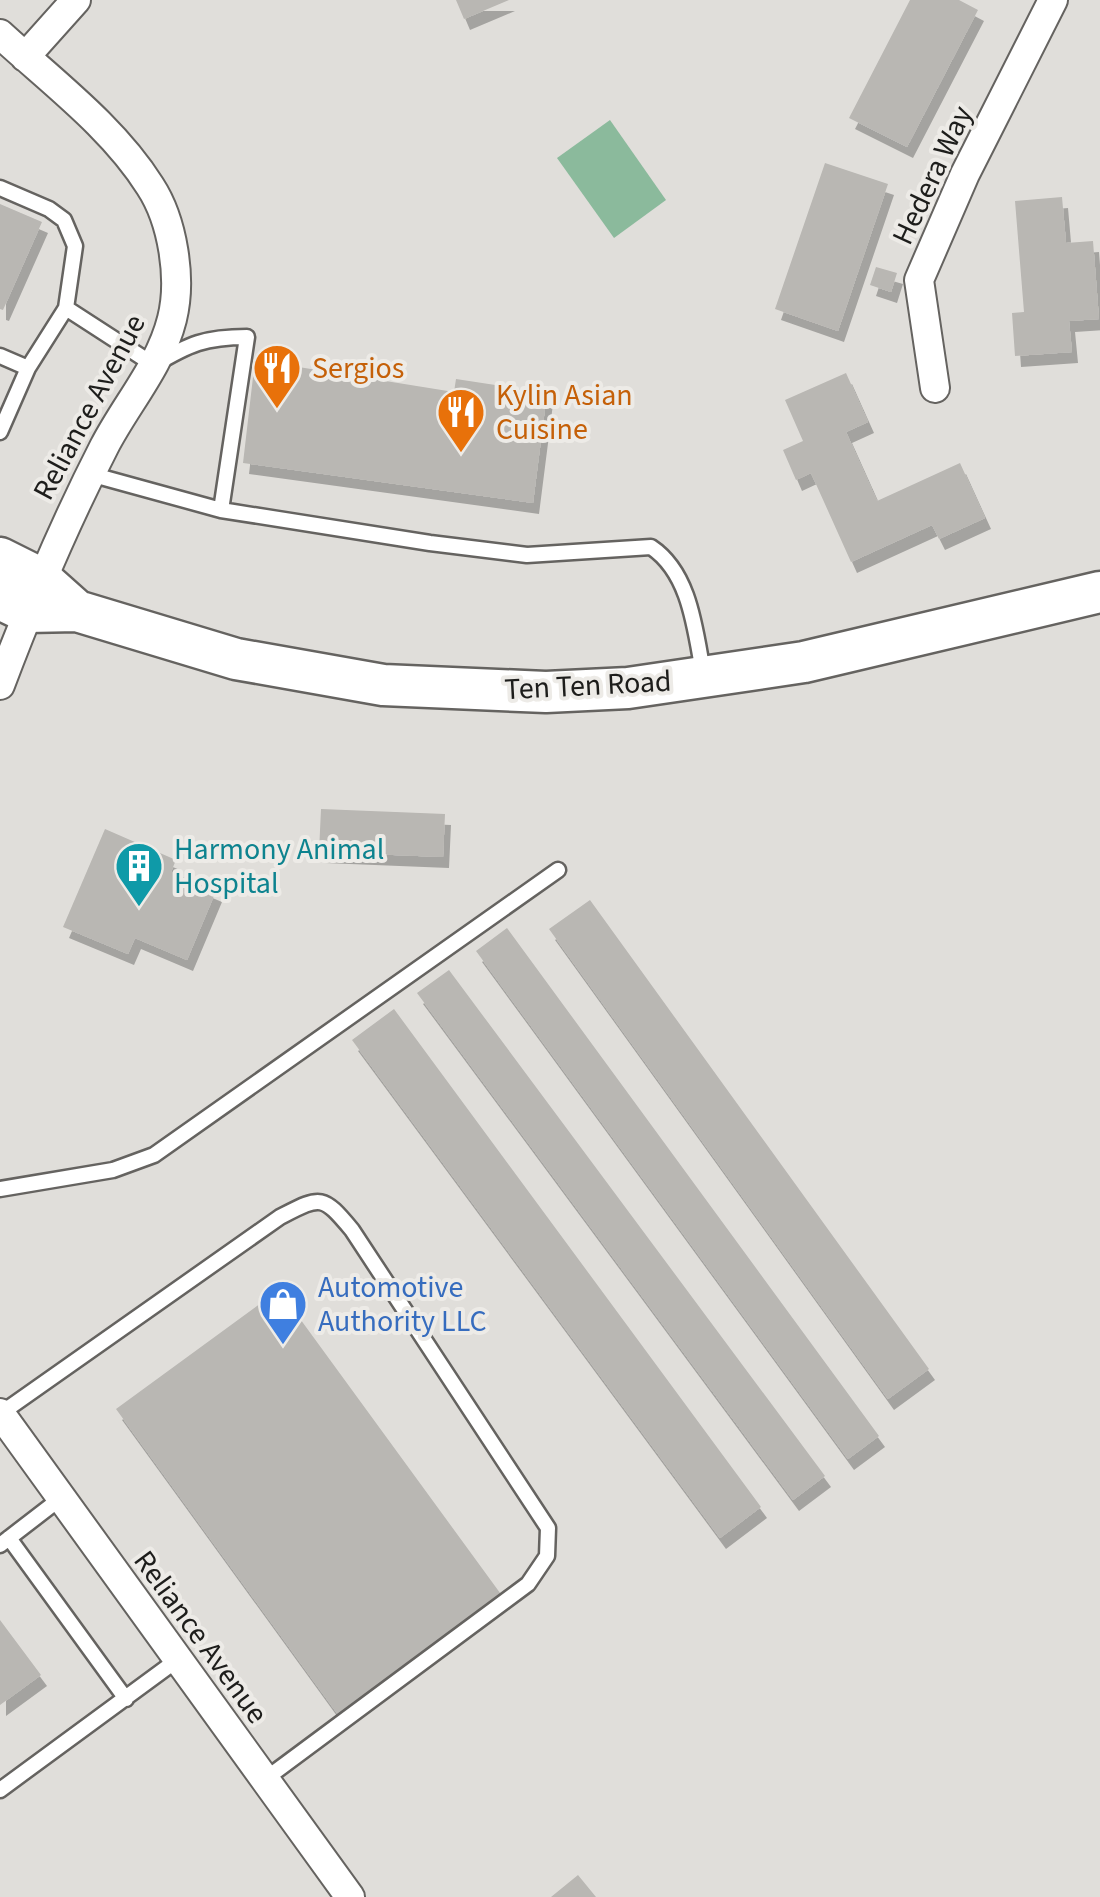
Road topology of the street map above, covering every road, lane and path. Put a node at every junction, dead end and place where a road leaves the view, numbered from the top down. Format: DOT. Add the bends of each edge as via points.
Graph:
graph roads {
  1 [pos="76,0"];
  2 [pos="1053,0"];
  3 [pos="0,34"];
  4 [pos="25,57"];
  5 [pos="0,188"];
  6 [pos="66,308"];
  7 [pos="0,356"];
  8 [pos="154,365"];
  9 [pos="28,368"];
  10 [pos="935,388"];
  11 [pos="0,432"];
  12 [pos="90,474"];
  13 [pos="220,510"];
  14 [pos="0,558"];
  15 [pos="1100,592"];
  16 [pos="23,596"];
  17 [pos="704,678"];
  18 [pos="0,685"];
  19 [pos="558,870"];
  20 [pos="0,1190"];
  21 [pos="3,1427"];
  22 [pos="61,1498"];
  23 [pos="4,1541"];
  24 [pos="177,1660"];
  25 [pos="126,1699"];
  26 [pos="264,1780"];
  27 [pos="0,1790"];
  28 [pos="350,1897"];
  1 -- 4 [label="street"];
  2 -- 10 [label="street, Hedera Way" via="919,280"];
  3 -- 4 [label="street, Reliance Avenue"];
  4 -- 8 [label="street, Reliance Avenue" via="128,156 164,215 175,296"];
  5 -- 6 [label="lane" via="64,220 75,246"];
  6 -- 8 [label="lane"];
  6 -- 9 [label="lane"];
  7 -- 9 [label="lane"];
  8 -- 12 [label="street, Reliance Avenue"];
  8 -- 13 [label="lane" via="198,341 247,338"];
  9 -- 11 [label="lane"];
  12 -- 13 [label="lane"];
  12 -- 16 [label="street, Reliance Avenue"];
  13 -- 17 [label="lane" via="526,555 651,547 667,557 680,579"];
  14 -- 16 [label="main road, Ten Ten Road"];
  15 -- 17 [label="main road, Ten Ten Road" via="804,662"];
  16 -- 17 [label="main road, Ten Ten Road" via="236,659 384,685 546,692"];
  16 -- 18 [label="street, Reliance Avenue"];
  19 -- 20 [label="lane" via="154,1154 113,1170"];
  21 -- 22 [label="street, Reliance Avenue"];
  21 -- 26 [label="lane" via="280,1217 311,1201 330,1204 352,1230 548,1528 546,1556 528,1584"];
  22 -- 23 [label="lane"];
  22 -- 24 [label="street, Reliance Avenue"];
  23 -- 25 [label="lane"];
  24 -- 25 [label="lane"];
  24 -- 26 [label="street, Reliance Avenue"];
  25 -- 27 [label="lane"];
  26 -- 28 [label="street, Reliance Avenue"];
}
